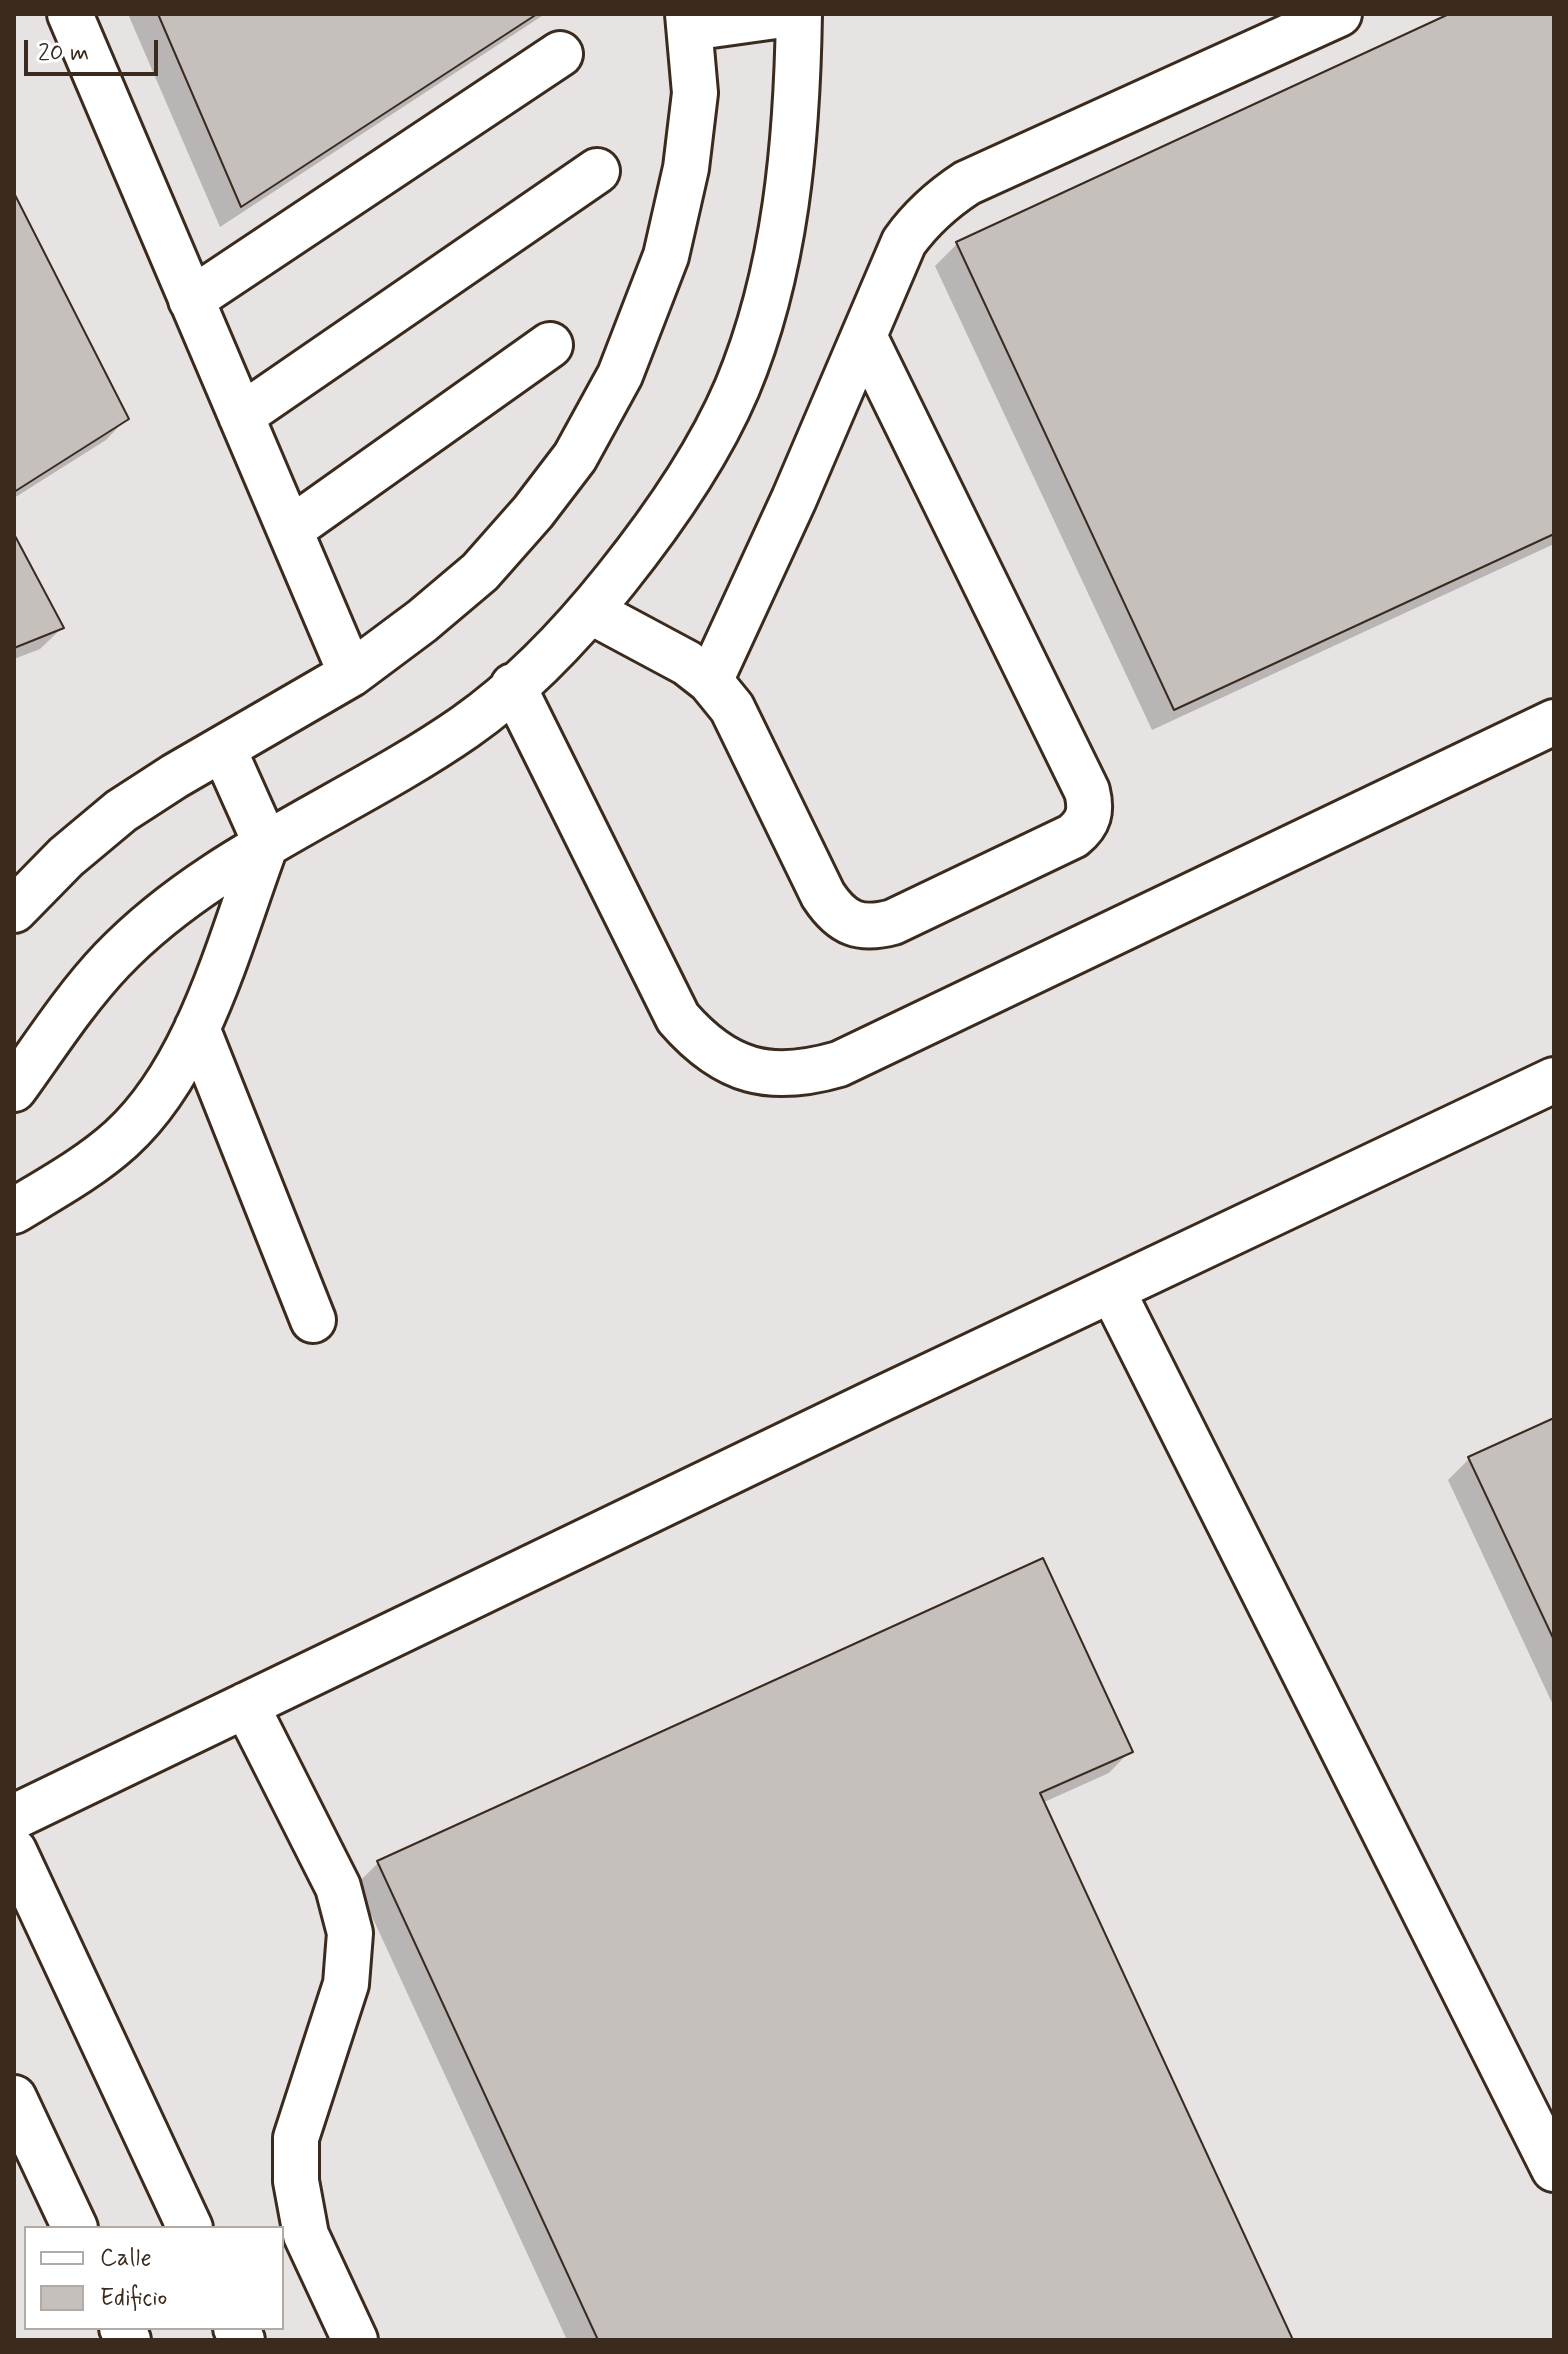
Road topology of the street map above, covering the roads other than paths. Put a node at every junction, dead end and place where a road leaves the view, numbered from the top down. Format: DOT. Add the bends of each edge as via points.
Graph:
graph roads {
  1 [pos="70,14"];
  2 [pos="790,14"];
  3 [pos="799,14"];
  4 [pos="1339,14"];
  5 [pos="689,21"];
  6 [pos="560,54"];
  7 [pos="597,171"];
  8 [pos="191,300"];
  9 [pos="864,336"];
  10 [pos="550,345"];
  11 [pos="241,416"];
  12 [pos="291,529"];
  13 [pos="590,611"];
  14 [pos="351,674"];
  15 [pos="710,681"];
  16 [pos="513,686"];
  17 [pos="1554,722"];
  18 [pos="223,748"];
  19 [pos="266,844"];
  20 [pos="14,910"];
  21 [pos="197,1028"];
  22 [pos="1554,1080"];
  23 [pos="14,1089"];
  24 [pos="14,1211"];
  25 [pos="1112,1290"];
  26 [pos="313,1320"];
  27 [pos="246,1705"];
  28 [pos="14,1817"];
  29 [pos="14,1851"];
  30 [pos="14,2098"];
  31 [pos="1554,2169"];
  32 [pos="74,2226"];
  33 [pos="189,2226"];
  34 [pos="355,2340"];
  1 -- 8 [label="street"];
  2 -- 5 [label="street"];
  3 -- 13 [label="street" via="790,176 774,266 736,389 646,542"];
  4 -- 9 [label="street" via="967,183 931,210 904,242"];
  5 -- 14 [label="street" via="695,93 686,168 666,256 620,375 575,457 480,572"];
  6 -- 8 [label="street"];
  7 -- 11 [label="street"];
  8 -- 11 [label="street"];
  9 -- 15 [label="street"];
  9 -- 15 [label="street" via="1087,791 1089,816 1073,836 893,922 862,926 847,921 823,895 732,708"];
  10 -- 12 [label="street"];
  11 -- 12 [label="street"];
  12 -- 14 [label="street"];
  13 -- 15 [label="street"];
  13 -- 16 [label="street"];
  14 -- 18 [label="street"];
  16 -- 17 [label="street" via="678,1018 720,1057 778,1075 839,1064"];
  16 -- 19 [label="street" via="468,725 417,758"];
  18 -- 19 [label="street"];
  18 -- 20 [label="street" via="121,811"];
  19 -- 21 [label="street"];
  19 -- 23 [label="street" via="193,892 112,960"];
  21 -- 24 [label="street" via="166,1083 124,1137"];
  21 -- 26 [label="street"];
  22 -- 25 [label="street"];
  25 -- 27 [label="street"];
  25 -- 31 [label="street"];
  27 -- 28 [label="street"];
  27 -- 34 [label="street" via="338,1887 350,1933 346,1984 296,2138 296,2181 306,2235"];
  29 -- 33 [label="street"];
  30 -- 32 [label="street"];
}
